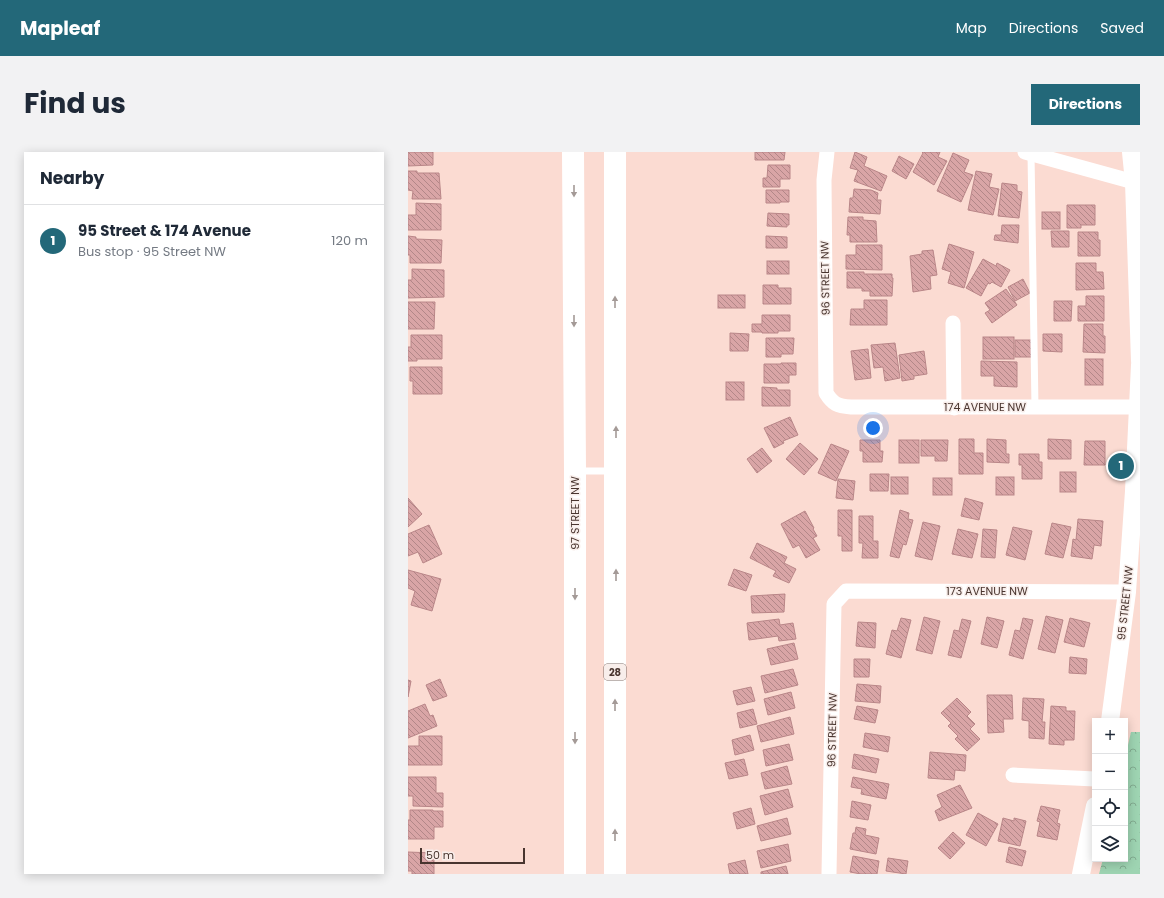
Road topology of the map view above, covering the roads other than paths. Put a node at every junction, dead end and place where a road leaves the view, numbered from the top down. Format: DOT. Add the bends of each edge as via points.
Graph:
graph roads {
  1 [pos="573,152"];
  2 [pos="827,152"];
  3 [pos="1130,152"];
  4 [pos="1028,153"];
  5 [pos="615,157"];
  6 [pos="1134,182"];
  7 [pos="953,323"];
  8 [pos="1140,361"];
  9 [pos="1140,365"];
  10 [pos="832,402"];
  11 [pos="1035,407"];
  12 [pos="1138,407"];
  13 [pos="954,408"];
  14 [pos="575,471"];
  15 [pos="616,471"];
  16 [pos="846,591"];
  17 [pos="1127,592"];
  18 [pos="1110,718"];
  19 [pos="1013,775"];
  20 [pos="1092,779"];
  21 [pos="1092,821"];
  22 [pos="575,874"];
  23 [pos="615,874"];
  24 [pos="829,874"];
  25 [pos="1081,874"];
  1 -- 14 [label="main road, 97 STREET NW, one-way"];
  2 -- 10 [label="street, 96 STREET NW" via="824,180 826,393"];
  3 -- 6 [label="street"];
  4 -- 6 [label="street"];
  4 -- 11 [label="lane"];
  15 -- 5 [label="main road, one-way"];
  6 -- 8 [label="street"];
  7 -- 13 [label="street"];
  9 -- 12 [label="street, 95 STREET NW"];
  10 -- 13 [label="street, 174 AVENUE NW" via="850,407"];
  11 -- 12 [label="street, 174 AVENUE NW"];
  11 -- 13 [label="street, 174 AVENUE NW"];
  12 -- 17 [label="street, 95 STREET NW"];
  14 -- 15 [label="lane"];
  14 -- 22 [label="main road, 97 STREET NW, one-way"];
  23 -- 15 [label="main road, 28, one-way"];
  16 -- 17 [label="street, 173 AVENUE NW"];
  16 -- 24 [label="street, 96 STREET NW" via="834,604"];
  17 -- 18 [label="street, 95 STREET NW"];
  19 -- 20 [label="street"];
  21 -- 25 [label="street"];
}
